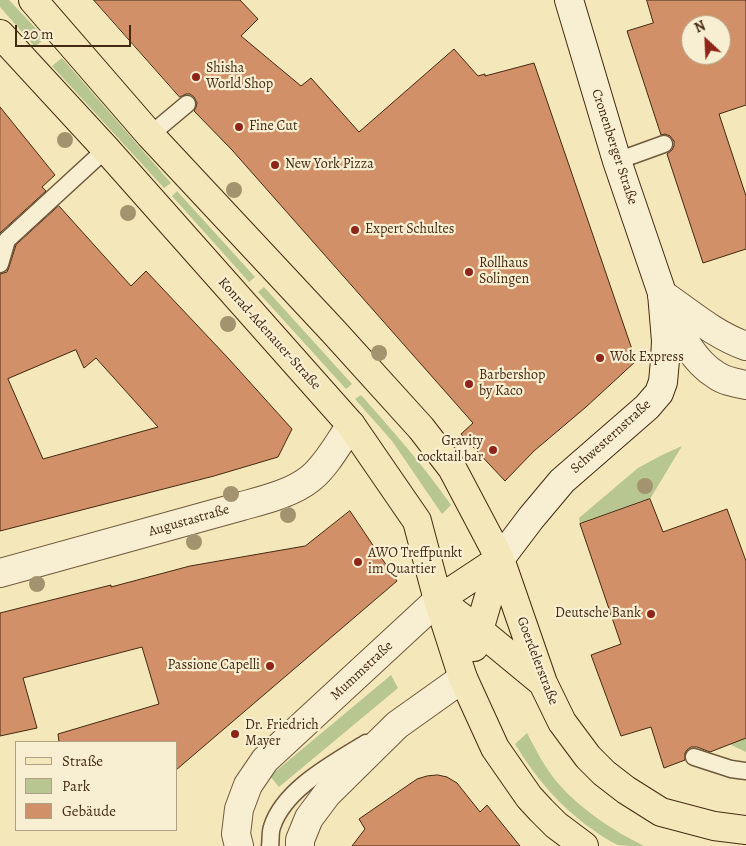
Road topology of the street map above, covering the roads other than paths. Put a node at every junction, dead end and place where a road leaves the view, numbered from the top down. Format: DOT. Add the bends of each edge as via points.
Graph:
graph roads {
  1 [pos="33,0"];
  2 [pos="569,0"];
  3 [pos="0,34"];
  4 [pos="187,104"];
  5 [pos="150,134"];
  6 [pos="664,144"];
  7 [pos="106,149"];
  8 [pos="616,161"];
  9 [pos="3,242"];
  10 [pos="0,264"];
  11 [pos="662,293"];
  12 [pos="746,346"];
  13 [pos="746,385"];
  14 [pos="351,425"];
  15 [pos="500,559"];
  16 [pos="0,573"];
  17 [pos="438,600"];
  18 [pos="480,630"];
  19 [pos="463,678"];
  20 [pos="543,683"];
  21 [pos="397,725"];
  22 [pos="694,757"];
  23 [pos="746,771"];
  24 [pos="746,830"];
  25 [pos="238,846"];
  26 [pos="270,846"];
  27 [pos="300,846"];
  28 [pos="584,846"];
  1 -- 5 [label="main road"];
  2 -- 8 [label="street, Cronenberger Straße"];
  3 -- 7 [label="main road, Konrad-Adenauer-Straße"];
  4 -- 5 [label="lane"];
  5 -- 15 [label="main road" via="421,428 452,468"];
  6 -- 8 [label="lane"];
  7 -- 9 [label="lane"];
  7 -- 14 [label="main road, Konrad-Adenauer-Straße"];
  8 -- 11 [label="street, Cronenberger Straße"];
  9 -- 10 [label="lane"];
  11 -- 12 [label="street" via="710,329"];
  11 -- 13 [label="street" via="685,342 699,361 717,376"];
  11 -- 15 [label="street, Schwesternstraße" via="666,360 658,393 647,407 562,481"];
  14 -- 16 [label="street, Augustastraße" via="323,466 297,487 272,497"];
  14 -- 17 [label="main road, Konrad-Adenauer-Straße" via="417,521"];
  15 -- 17 [label="main road"];
  15 -- 18 [label="main road"];
  15 -- 20 [label="main road, Goerdelerstraße"];
  17 -- 18 [label="main road"];
  17 -- 19 [label="main road, Konrad-Adenauer-Straße"];
  17 -- 25 [label="street, Mummstraße" via="265,760 248,785 239,809"];
  18 -- 19 [label="main road"];
  18 -- 20 [label="main road"];
  19 -- 21 [label="street"];
  19 -- 28 [label="main road" via="495,748 529,797 556,825"];
  20 -- 24 [label="main road, Goerdelerstraße" via="562,722 588,757 626,790 661,812 714,826"];
  21 -- 26 [label="lane" via="301,787 283,806 272,827"];
  21 -- 27 [label="street" via="322,800 308,818"];
  22 -- 23 [label="lane"];
}
